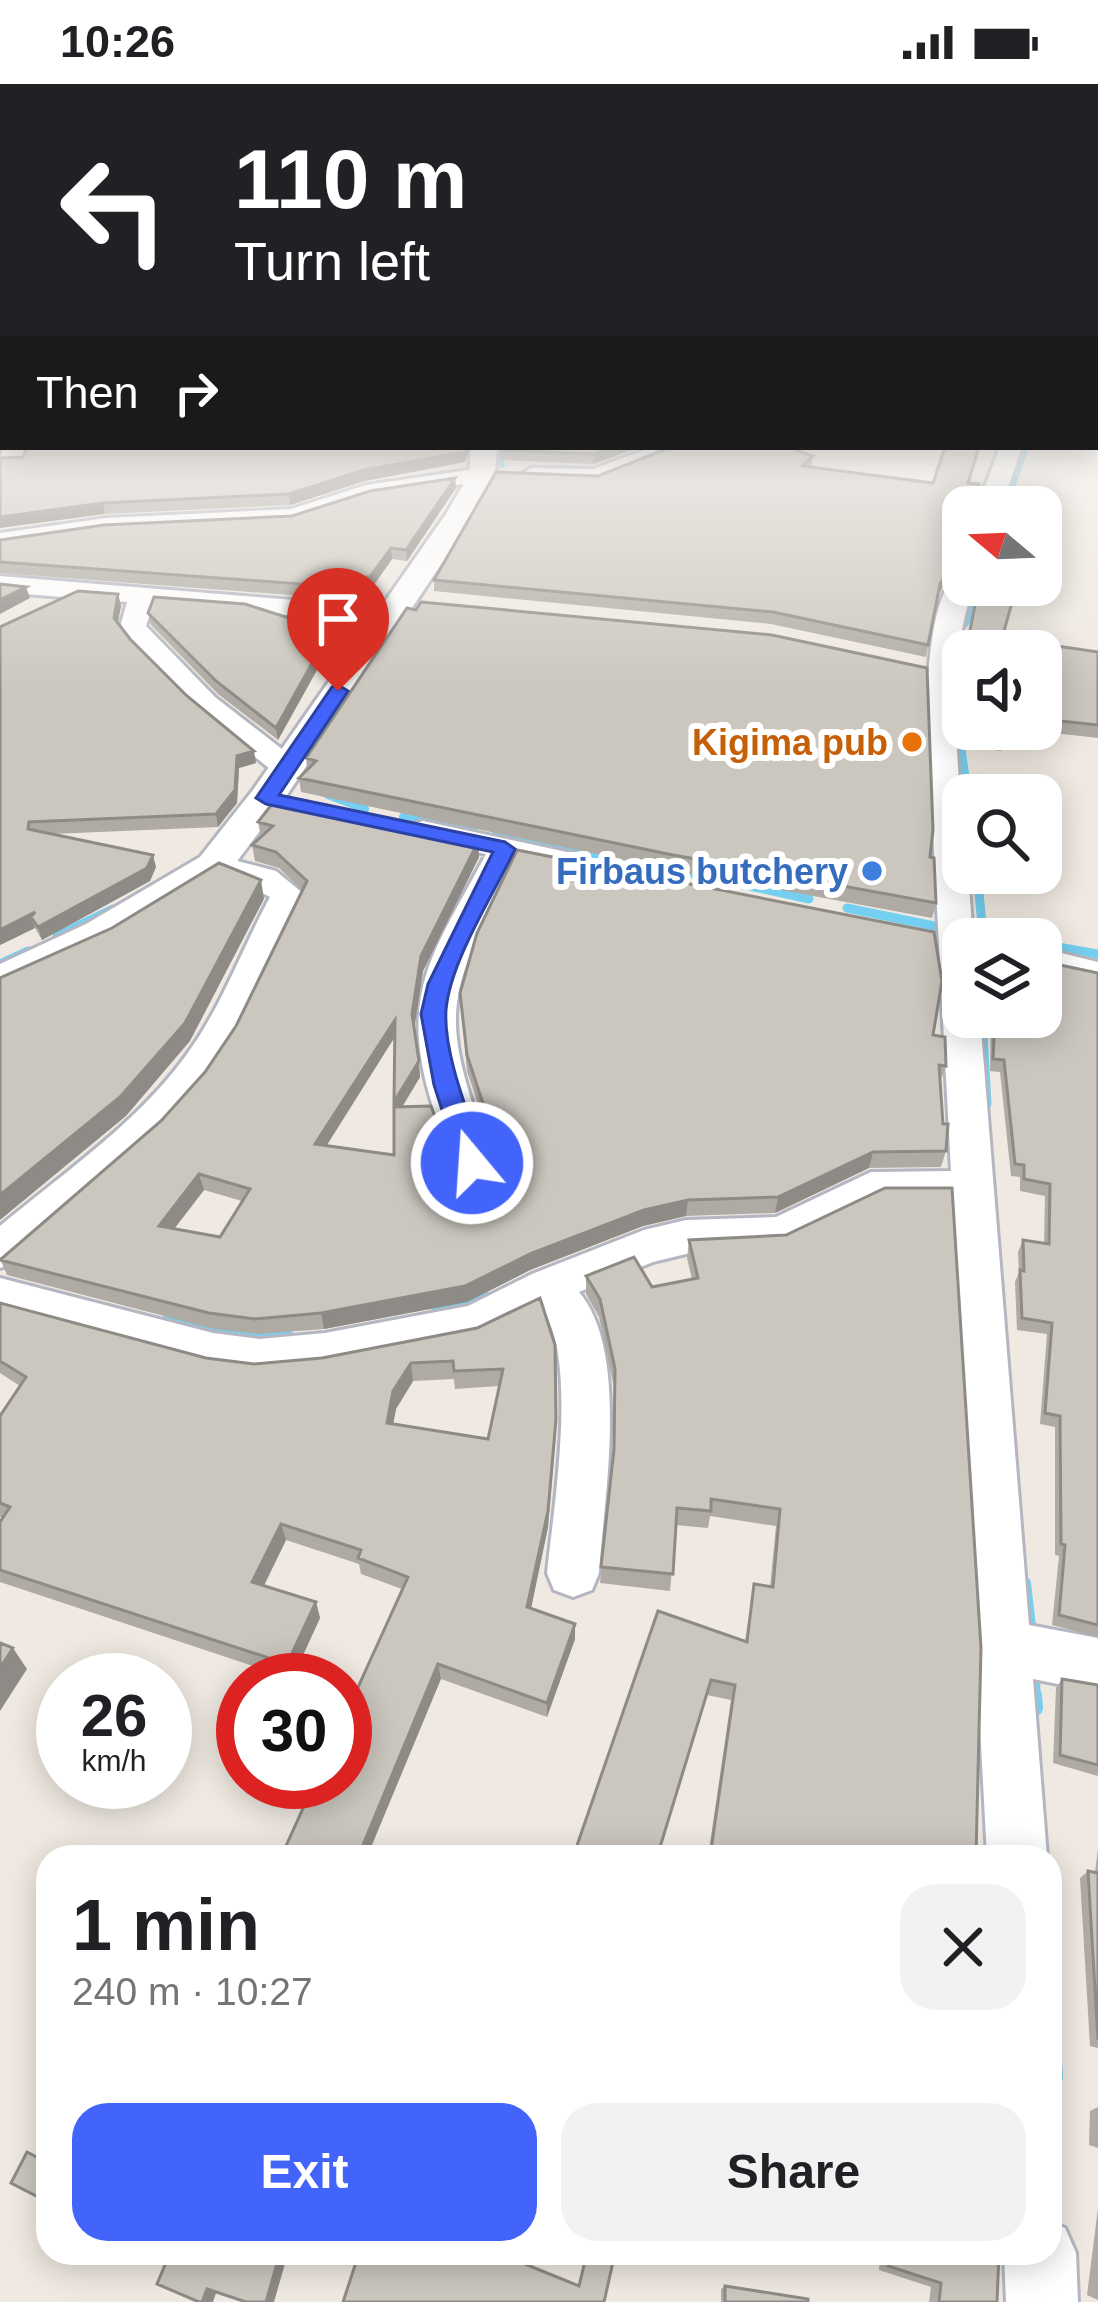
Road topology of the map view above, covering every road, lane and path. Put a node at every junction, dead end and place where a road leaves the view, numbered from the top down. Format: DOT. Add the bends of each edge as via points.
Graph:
graph roads {
  1 [pos="389,487"];
  2 [pos="469,487"];
  3 [pos="0,540"];
  4 [pos="0,584"];
  5 [pos="77,590"];
  6 [pos="142,596"];
  7 [pos="435,604"];
  8 [pos="954,606"];
  9 [pos="394,610"];
  10 [pos="24,617"];
  11 [pos="285,766"];
  12 [pos="400,826"];
  13 [pos="505,849"];
  14 [pos="214,865"];
  15 [pos="597,868"];
  16 [pos="948,918"];
  17 [pos="1062,964"];
  18 [pos="1098,973"];
  19 [pos="0,981"];
  20 [pos="958,1038"];
  21 [pos="472,1163"];
  22 [pos="972,1188"];
  23 [pos="0,1250"];
  24 [pos="548,1286"];
  25 [pos="0,1296"];
  26 [pos="573,1573"];
  27 [pos="1000,1646"];
  28 [pos="1098,1665"];
  29 [pos="1016,1845"];
  30 [pos="1040,2265"];
  31 [pos="1042,2302"];
  1 -- 3 [label="street" via="293,516 106,525"];
  2 -- 9 [label="street"];
  4 -- 5 [label="street"];
  5 -- 6 [label="street"];
  5 -- 10 [label="street"];
  6 -- 9 [label="street"];
  6 -- 11 [label="street" via="133,627 205,703"];
  7 -- 9 [label="street"];
  8 -- 16 [label="street" via="931,670"];
  9 -- 11 [label="street"];
  11 -- 14 [label="street" via="282,801"];
  12 -- 13 [label="street"];
  13 -- 15 [label="street"];
  13 -- 21 [label="street" via="440,984 434,1014"];
  14 -- 19 [label="street"];
  14 -- 23 [label="street" via="288,895 219,1036 190,1078"];
  17 -- 18 [label="street"];
  20 -- 22 [label="street"];
  22 -- 24 [label="street" via="871,1187 782,1233 665,1242"];
  22 -- 27 [label="street"];
  24 -- 25 [label="street" via="477,1323 259,1358"];
  24 -- 26 [label="street" via="576,1320 586,1411"];
  27 -- 28 [label="street"];
  27 -- 29 [label="street"];
  30 -- 31 [label="street"];
}
